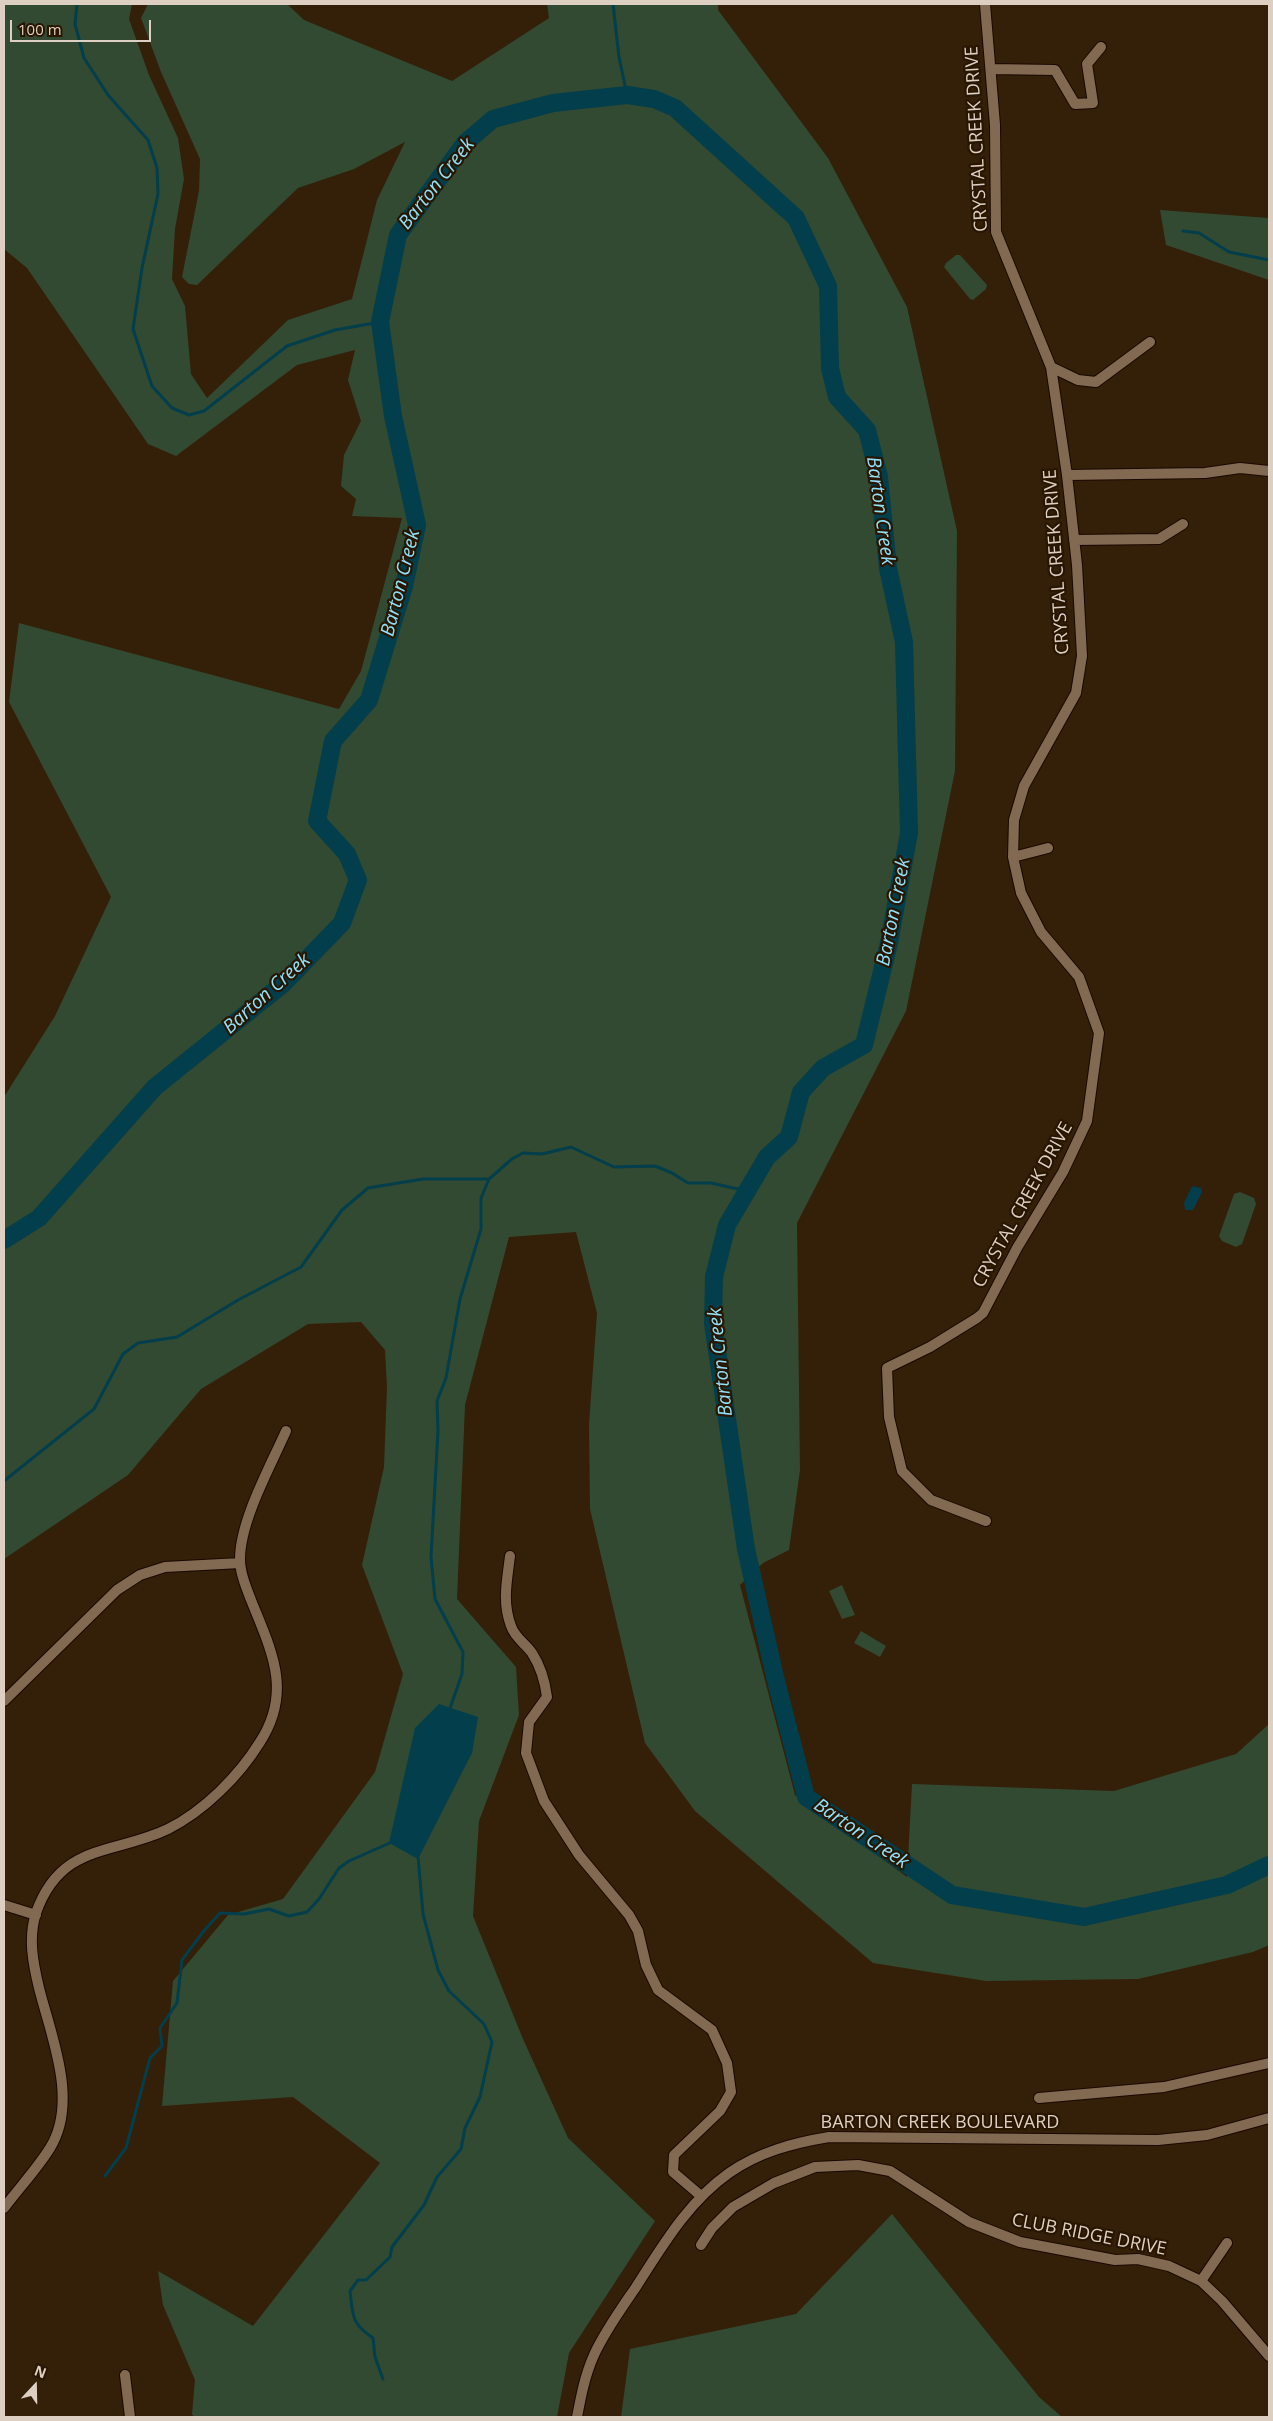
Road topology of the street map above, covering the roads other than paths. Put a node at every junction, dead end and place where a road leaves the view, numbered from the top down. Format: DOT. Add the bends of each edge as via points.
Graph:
graph roads {
  1 [pos="986,4"];
  2 [pos="1101,46"];
  3 [pos="992,69"];
  4 [pos="1150,342"];
  5 [pos="1051,367"];
  6 [pos="1269,471"];
  7 [pos="1067,475"];
  8 [pos="1183,524"];
  9 [pos="1074,540"];
  10 [pos="1048,848"];
  11 [pos="1013,856"];
  12 [pos="286,1431"];
  13 [pos="986,1521"];
  14 [pos="510,1556"];
  15 [pos="240,1563"];
  16 [pos="4,1701"];
  17 [pos="4,1905"];
  18 [pos="36,1916"];
  19 [pos="1269,2063"];
  20 [pos="1039,2098"];
  21 [pos="1269,2118"];
  22 [pos="701,2196"];
  23 [pos="4,2208"];
  24 [pos="1227,2243"];
  25 [pos="701,2245"];
  26 [pos="1201,2281"];
  27 [pos="1269,2356"];
  28 [pos="125,2375"];
  29 [pos="130,2417"];
  30 [pos="577,2417"];
  1 -- 3 [label="street, CRYSTAL CREEK DRIVE"];
  2 -- 3 [label="street" via="1087,64 1093,103 1076,104 1055,70"];
  3 -- 5 [label="street, CRYSTAL CREEK DRIVE" via="996,232"];
  4 -- 5 [label="street" via="1096,382 1078,380"];
  5 -- 7 [label="street, CRYSTAL CREEK DRIVE"];
  6 -- 7 [label="street" via="1240,468 1204,473"];
  7 -- 9 [label="street, CRYSTAL CREEK DRIVE"];
  8 -- 9 [label="street" via="1159,539"];
  9 -- 11 [label="street, CRYSTAL CREEK DRIVE" via="1082,656 1076,693 1024,786 1014,820"];
  10 -- 11 [label="street"];
  11 -- 13 [label="street, CRYSTAL CREEK DRIVE" via="1021,894 1041,932 1079,977 1099,1033 1087,1120 1063,1172 1017,1248 983,1313 930,1348 887,1368 889,1417 902,1471 931,1500"];
  12 -- 15 [label="street" via="246,1525 240,1544"];
  14 -- 22 [label="street" via="504,1598 511,1627 543,1674 547,1697 529,1722 526,1753 544,1801 579,1856 629,1916 638,1931 646,1966 658,1990 712,2030 727,2063 731,2092 720,2111 674,2155 674,2172"];
  15 -- 16 [label="street" via="165,1567 140,1575 117,1590"];
  15 -- 18 [label="street" via="276,1666 278,1693 272,1720 260,1743 214,1797 194,1814 156,1834 92,1852 69,1866 56,1877"];
  17 -- 18 [label="street"];
  18 -- 23 [label="street" via="31,1944 34,1966 60,2069 64,2099 59,2127 51,2146"];
  19 -- 20 [label="street" via="1164,2087"];
  21 -- 22 [label="street, BARTON CREEK BOULEVARD" via="1207,2135 1158,2140 829,2137 791,2144 751,2159"];
  22 -- 30 [label="street, BARTON CREEK BOULEVARD" via="676,2226 607,2331 584,2379"];
  24 -- 26 [label="street"];
  25 -- 26 [label="street, CLUB RIDGE DRIVE" via="712,2228 733,2207 774,2183 815,2167 858,2165 890,2171 969,2222 1020,2242 1115,2260 1169,2266"];
  26 -- 27 [label="street, CLUB RIDGE DRIVE"];
  28 -- 29 [label="street"];
}
